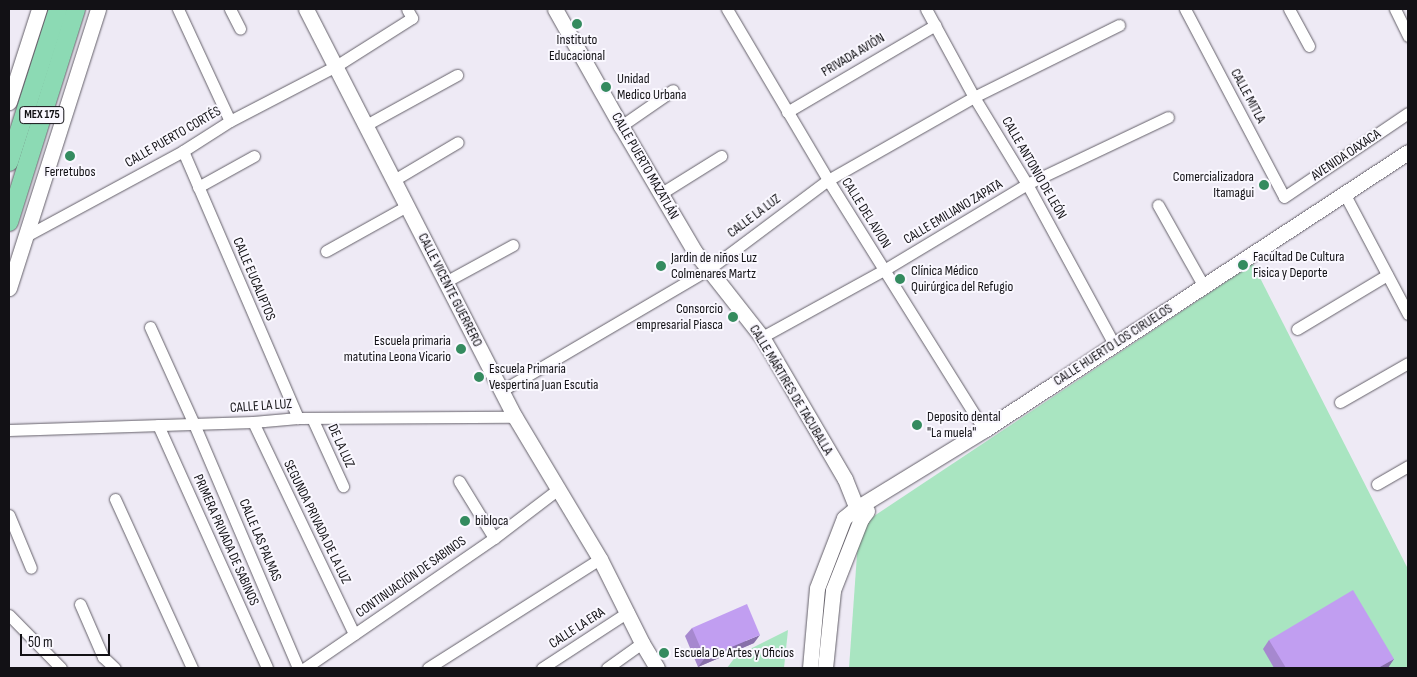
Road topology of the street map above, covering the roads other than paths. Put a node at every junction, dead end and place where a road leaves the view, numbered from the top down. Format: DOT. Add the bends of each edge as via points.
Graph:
graph roads {
  1 [pos="40,9"];
  2 [pos="58,9"];
  3 [pos="76,9"];
  4 [pos="98,9"];
  5 [pos="178,9"];
  6 [pos="230,9"];
  7 [pos="306,9"];
  8 [pos="555,9"];
  9 [pos="727,9"];
  10 [pos="926,9"];
  11 [pos="1185,9"];
  12 [pos="1289,9"];
  13 [pos="1394,9"];
  14 [pos="410,13"];
  15 [pos="934,25"];
  16 [pos="1119,25"];
  17 [pos="240,29"];
  18 [pos="1408,36"];
  19 [pos="1309,46"];
  20 [pos="336,66"];
  21 [pos="457,75"];
  22 [pos="673,90"];
  23 [pos="974,96"];
  24 [pos="9,102"];
  25 [pos="787,112"];
  26 [pos="1408,113"];
  27 [pos="1168,117"];
  28 [pos="230,122"];
  29 [pos="366,125"];
  30 [pos="621,126"];
  31 [pos="458,142"];
  32 [pos="183,151"];
  33 [pos="1408,152"];
  34 [pos="254,156"];
  35 [pos="721,156"];
  36 [pos="9,162"];
  37 [pos="394,180"];
  38 [pos="828,180"];
  39 [pos="1027,184"];
  40 [pos="198,187"];
  41 [pos="1344,193"];
  42 [pos="660,194"];
  43 [pos="1284,197"];
  44 [pos="1158,205"];
  45 [pos="407,206"];
  46 [pos="9,222"];
  47 [pos="26,236"];
  48 [pos="513,245"];
  49 [pos="326,251"];
  50 [pos="709,269"];
  51 [pos="884,270"];
  52 [pos="1387,275"];
  53 [pos="447,281"];
  54 [pos="1203,286"];
  55 [pos="9,288"];
  56 [pos="1408,314"];
  57 [pos="150,327"];
  58 [pos="1297,329"];
  59 [pos="762,337"];
  60 [pos="1114,344"];
  61 [pos="1408,363"];
  62 [pos="501,391"];
  63 [pos="1340,402"];
  64 [pos="298,418"];
  65 [pos="312,418"];
  66 [pos="515,418"];
  67 [pos="253,422"];
  68 [pos="194,424"];
  69 [pos="158,425"];
  70 [pos="9,430"];
  71 [pos="984,430"];
  72 [pos="1408,466"];
  73 [pos="459,481"];
  74 [pos="1377,484"];
  75 [pos="343,486"];
  76 [pos="557,490"];
  77 [pos="115,499"];
  78 [pos="858,514"];
  79 [pos="9,515"];
  80 [pos="494,538"];
  81 [pos="600,559"];
  82 [pos="31,568"];
  83 [pos="80,604"];
  84 [pos="628,612"];
  85 [pos="9,615"];
  86 [pos="354,634"];
  87 [pos="642,643"];
  88 [pos="61,668"];
  89 [pos="115,668"];
  90 [pos="192,668"];
  91 [pos="267,668"];
  92 [pos="298,668"];
  93 [pos="305,668"];
  94 [pos="428,668"];
  95 [pos="542,668"];
  96 [pos="607,668"];
  97 [pos="657,668"];
  98 [pos="810,668"];
  99 [pos="825,668"];
  1 -- 24 [label="street"];
  2 -- 36 [label="main road, MEX 175"];
  3 -- 46 [label="main road, MEX 175"];
  4 -- 47 [label="street"];
  5 -- 28 [label="street"];
  6 -- 17 [label="street"];
  7 -- 20 [label="street, CALLE VICENTE GUERRERO"];
  8 -- 30 [label="street, CALLE PUERTO MAZATLÁN"];
  9 -- 25 [label="street, CALLE DEL AVION"];
  10 -- 15 [label="street, CALLE ANTONIO DE LEÓN"];
  11 -- 43 [label="street, CALLE MITLA"];
  12 -- 19 [label="street"];
  13 -- 18 [label="street"];
  14 -- 20 [label="street, CALLE PUERTO CORTÉS"];
  15 -- 23 [label="street, CALLE ANTONIO DE LEÓN"];
  15 -- 25 [label="street, PRIVADA AVIÓN"];
  16 -- 23 [label="street, CALLE LA LUZ"];
  20 -- 28 [label="street, CALLE PUERTO CORTÉS"];
  20 -- 29 [label="street, CALLE VICENTE GUERRERO"];
  21 -- 29 [label="street"];
  22 -- 30 [label="street"];
  23 -- 38 [label="street, CALLE LA LUZ"];
  23 -- 39 [label="street, CALLE ANTONIO DE LEÓN"];
  25 -- 38 [label="street, CALLE DEL AVION"];
  26 -- 43 [label="street, AVENIDA OAXACA"];
  27 -- 39 [label="street, CALLE EMILIANO ZAPATA"];
  28 -- 32 [label="street, CALLE PUERTO CORTÉS"];
  29 -- 37 [label="street, CALLE VICENTE GUERRERO"];
  30 -- 42 [label="street, CALLE PUERTO MAZATLÁN"];
  31 -- 37 [label="street"];
  32 -- 40 [label="street, CALLE EUCALIPTOS"];
  32 -- 47 [label="street, CALLE PUERTO CORTÉS"];
  33 -- 41 [label="street"];
  34 -- 40 [label="street"];
  35 -- 42 [label="street"];
  37 -- 45 [label="street, CALLE VICENTE GUERRERO"];
  38 -- 50 [label="street, CALLE LA LUZ"];
  38 -- 51 [label="street, CALLE DEL AVION"];
  39 -- 51 [label="street, CALLE EMILIANO ZAPATA"];
  39 -- 60 [label="street, CALLE ANTONIO DE LEÓN"];
  40 -- 64 [label="street, CALLE EUCALIPTOS"];
  41 -- 52 [label="street"];
  41 -- 54 [label="street, CALLE HUERTO LOS CIRUELOS"];
  42 -- 50 [label="street, CALLE PUERTO MAZATLÁN"];
  44 -- 54 [label="street"];
  45 -- 49 [label="street"];
  45 -- 53 [label="street, CALLE VICENTE GUERRERO"];
  47 -- 55 [label="street"];
  48 -- 53 [label="street"];
  50 -- 59 [label="street, CALLE MÁRTIRES DE TACUBALLA"];
  50 -- 62 [label="street, CALLE LA LUZ"];
  51 -- 59 [label="street, CALLE EMILIANO ZAPATA"];
  51 -- 71 [label="street, CALLE DEL AVION"];
  52 -- 56 [label="street"];
  52 -- 58 [label="street"];
  53 -- 62 [label="street, CALLE VICENTE GUERRERO"];
  54 -- 60 [label="street, CALLE HUERTO LOS CIRUELOS"];
  57 -- 68 [label="street, CALLE LAS PALMAS"];
  59 -- 78 [label="street, CALLE MÁRTIRES DE TACUBALLA" via="845,479"];
  60 -- 71 [label="street, CALLE HUERTO LOS CIRUELOS"];
  61 -- 63 [label="street"];
  62 -- 66 [label="street, CALLE VICENTE GUERRERO"];
  64 -- 65 [label="street, CALLE LA LUZ"];
  64 -- 67 [label="street, CALLE LA LUZ"];
  65 -- 66 [label="street, CALLE LA LUZ"];
  65 -- 75 [label="street, DE LA LUZ"];
  66 -- 76 [label="street, CALLE VICENTE GUERRERO"];
  67 -- 68 [label="street, CALLE LA LUZ"];
  67 -- 86 [label="street, SEGUNDA PRIVADA DE LA LUZ"];
  68 -- 69 [label="street, CALLE LA LUZ"];
  68 -- 92 [label="street, CALLE LAS PALMAS"];
  69 -- 70 [label="street, CALLE LA LUZ"];
  69 -- 91 [label="street, PRIMERA PRIVADA DE SABINOS"];
  71 -- 78 [label="street, CALLE HUERTO LOS CIRUELOS" via="881,494"];
  72 -- 74 [label="street"];
  73 -- 80 [label="street"];
  76 -- 80 [label="street, CONTINUACIÓN DE SABINOS"];
  76 -- 81 [label="street, CALLE VICENTE GUERRERO"];
  77 -- 90 [label="street"];
  78 -- 98 [label="street" via="844,518 817,588"];
  78 -- 99 [label="street" via="833,590"];
  79 -- 82 [label="street"];
  80 -- 86 [label="street, CONTINUACIÓN DE SABINOS"];
  81 -- 84 [label="street, CALLE VICENTE GUERRERO"];
  81 -- 94 [label="street"];
  83 -- 89 [label="street" via="104,658"];
  84 -- 87 [label="street, CALLE VICENTE GUERRERO"];
  84 -- 95 [label="street, CALLE LA ERA"];
  85 -- 88 [label="street"];
  86 -- 93 [label="street, CONTINUACIÓN DE SABINOS"];
  87 -- 96 [label="street"];
  87 -- 97 [label="street, CALLE VICENTE GUERRERO"];
}
